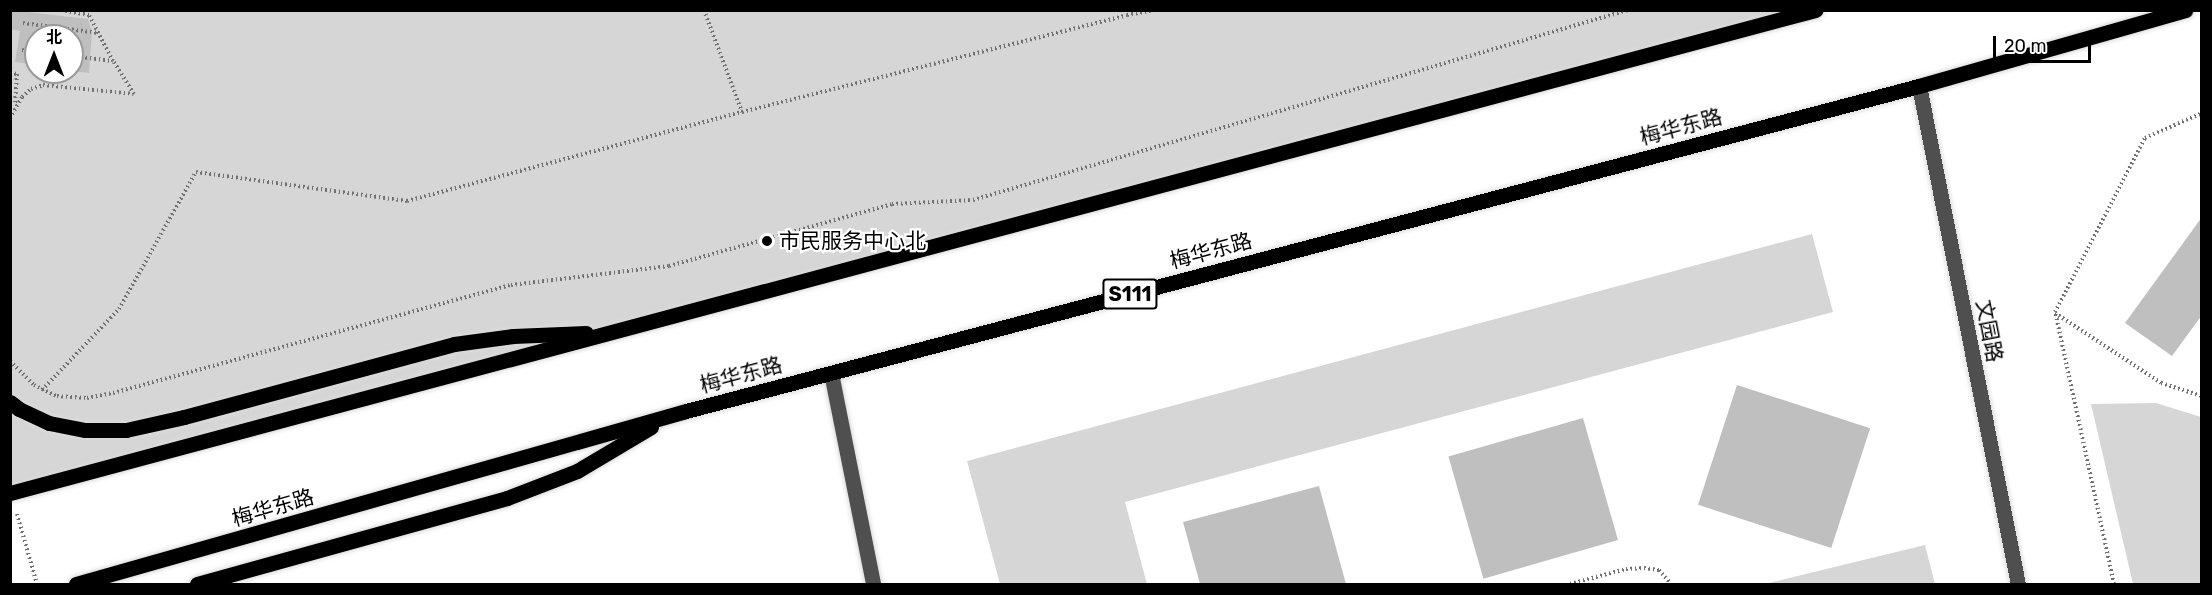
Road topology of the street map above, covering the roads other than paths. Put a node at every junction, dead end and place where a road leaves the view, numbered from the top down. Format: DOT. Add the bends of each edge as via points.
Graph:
graph roads {
  1 [pos="1815,10"];
  2 [pos="2185,10"];
  3 [pos="1919,86"];
  4 [pos="633,327"];
  5 [pos="831,373"];
  6 [pos="15,405"];
  7 [pos="686,411"];
  8 [pos="10,493"];
  9 [pos="76,585"];
  10 [pos="197,585"];
  11 [pos="873,585"];
  12 [pos="2018,585"];
  1 -- 4 [label="main road"];
  2 -- 3 [label="main road, 梅华东路 / S111"];
  3 -- 5 [label="main road, 梅华东路 / S111"];
  3 -- 12 [label="street, 文园路"];
  4 -- 6 [label="main road" via="483,339 126,430 85,430 49,423"];
  4 -- 8 [label="main road"];
  5 -- 7 [label="main road, 梅华东路 / S111"];
  5 -- 11 [label="street"];
  7 -- 9 [label="main road, 梅华东路 / S111"];
  7 -- 10 [label="main road" via="577,471 533,488"];
}
